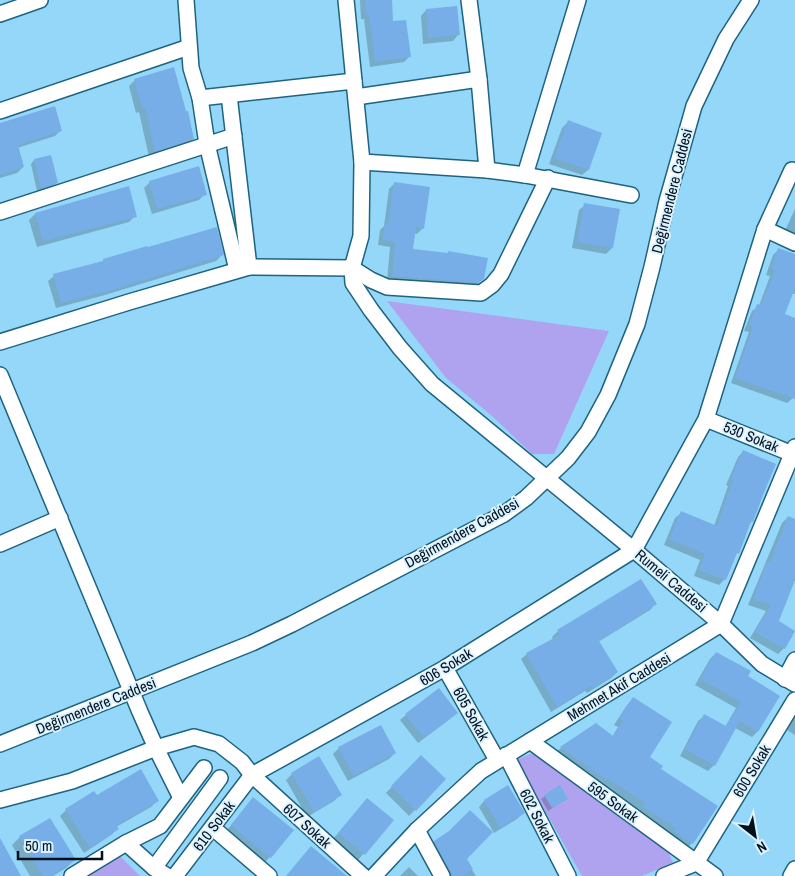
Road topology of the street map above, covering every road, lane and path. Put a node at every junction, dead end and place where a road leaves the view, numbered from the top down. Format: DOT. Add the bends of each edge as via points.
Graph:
graph roads {
  1 [pos="40,0"];
  2 [pos="186,0"];
  3 [pos="346,0"];
  4 [pos="469,0"];
  5 [pos="578,0"];
  6 [pos="751,0"];
  7 [pos="0,14"];
  8 [pos="189,47"];
  9 [pos="479,80"];
  10 [pos="354,81"];
  11 [pos="229,95"];
  12 [pos="356,97"];
  13 [pos="200,98"];
  14 [pos="0,111"];
  15 [pos="234,136"];
  16 [pos="207,144"];
  17 [pos="362,162"];
  18 [pos="487,170"];
  19 [pos="792,170"];
  20 [pos="525,175"];
  21 [pos="548,178"];
  22 [pos="631,195"];
  23 [pos="0,212"];
  24 [pos="766,229"];
  25 [pos="795,243"];
  26 [pos="243,268"];
  27 [pos="352,268"];
  28 [pos="0,342"];
  29 [pos="0,375"];
  30 [pos="706,419"];
  31 [pos="794,452"];
  32 [pos="546,478"];
  33 [pos="60,518"];
  34 [pos="0,544"];
  35 [pos="634,550"];
  36 [pos="722,624"];
  37 [pos="795,660"];
  38 [pos="445,668"];
  39 [pos="790,681"];
  40 [pos="132,692"];
  41 [pos="795,700"];
  42 [pos="530,741"];
  43 [pos="0,744"];
  44 [pos="156,748"];
  45 [pos="501,758"];
  46 [pos="204,768"];
  47 [pos="252,775"];
  48 [pos="220,778"];
  49 [pos="181,798"];
  50 [pos="0,800"];
  51 [pos="213,828"];
  52 [pos="417,830"];
  53 [pos="126,843"];
  54 [pos="154,868"];
  55 [pos="795,869"];
  56 [pos="692,870"];
  57 [pos="72,876"];
  58 [pos="168,876"];
  59 [pos="175,876"];
  60 [pos="269,876"];
  61 [pos="362,876"];
  62 [pos="374,876"];
  63 [pos="442,876"];
  64 [pos="568,876"];
  65 [pos="664,876"];
  66 [pos="715,876"];
  67 [pos="791,876"];
  1 -- 7 [label="street"];
  2 -- 8 [label="street"];
  3 -- 10 [label="street"];
  4 -- 9 [label="street"];
  5 -- 20 [label="street"];
  6 -- 32 [label="street, Değirmendere Caddesi" via="726,39 694,106 637,324 608,395 588,432 568,458"];
  8 -- 13 [label="street"];
  8 -- 14 [label="street"];
  9 -- 12 [label="street"];
  9 -- 18 [label="street"];
  10 -- 11 [label="street"];
  10 -- 12 [label="street"];
  11 -- 13 [label="street"];
  11 -- 15 [label="street"];
  12 -- 17 [label="street"];
  13 -- 16 [label="street"];
  15 -- 16 [label="street"];
  15 -- 26 [label="street"];
  16 -- 23 [label="street"];
  16 -- 26 [label="street"];
  17 -- 18 [label="street"];
  17 -- 27 [label="street" via="361,236"];
  18 -- 20 [label="street"];
  19 -- 24 [label="street"];
  20 -- 21 [label="street"];
  21 -- 22 [label="street"];
  21 -- 27 [label="street" via="501,274 481,293 387,287"];
  24 -- 25 [label="street"];
  24 -- 30 [label="street"];
  26 -- 27 [label="street"];
  26 -- 28 [label="street"];
  27 -- 32 [label="street, Rumeli Caddesi" via="353,283 371,310 432,384"];
  29 -- 33 [label="street"];
  30 -- 31 [label="street, 530 Sokak"];
  30 -- 35 [label="street"];
  31 -- 36 [label="street"];
  32 -- 35 [label="street, Rumeli Caddesi"];
  32 -- 40 [label="street, Değirmendere Caddesi" via="504,514 292,624"];
  33 -- 34 [label="street"];
  33 -- 40 [label="street"];
  35 -- 36 [label="street, Rumeli Caddesi"];
  35 -- 38 [label="street, 606 Sokak"];
  36 -- 39 [label="street, Rumeli Caddesi" via="762,664"];
  36 -- 42 [label="street, Mehmet Akif Caddesi"];
  37 -- 39 [label="street"];
  38 -- 45 [label="street, 605 Sokak"];
  38 -- 47 [label="street, 606 Sokak"];
  40 -- 43 [label="street, Değirmendere Caddesi"];
  40 -- 44 [label="street"];
  41 -- 56 [label="street, 600 Sokak"];
  42 -- 45 [label="street, Mehmet Akif Caddesi"];
  42 -- 56 [label="street, 595 Sokak"];
  44 -- 47 [label="street, 607 Sokak" via="194,737 219,744 242,762"];
  44 -- 49 [label="street"];
  44 -- 50 [label="street, 607 Sokak" via="72,781"];
  45 -- 52 [label="street, Mehmet Akif Caddesi" via="481,771"];
  45 -- 64 [label="street, 602 Sokak"];
  46 -- 49 [label="street"];
  47 -- 51 [label="street, 610 Sokak"];
  47 -- 61 [label="street, 607 Sokak"];
  48 -- 54 [label="street"];
  49 -- 53 [label="street" via="160,826"];
  51 -- 59 [label="street, 610 Sokak"];
  51 -- 60 [label="street"];
  52 -- 62 [label="street, Mehmet Akif Caddesi"];
  52 -- 63 [label="street"];
  53 -- 54 [label="street"];
  53 -- 57 [label="street"];
  54 -- 58 [label="street"];
  55 -- 67 [label="street"];
  56 -- 65 [label="street"];
  56 -- 66 [label="street, 595 Sokak"];
}
